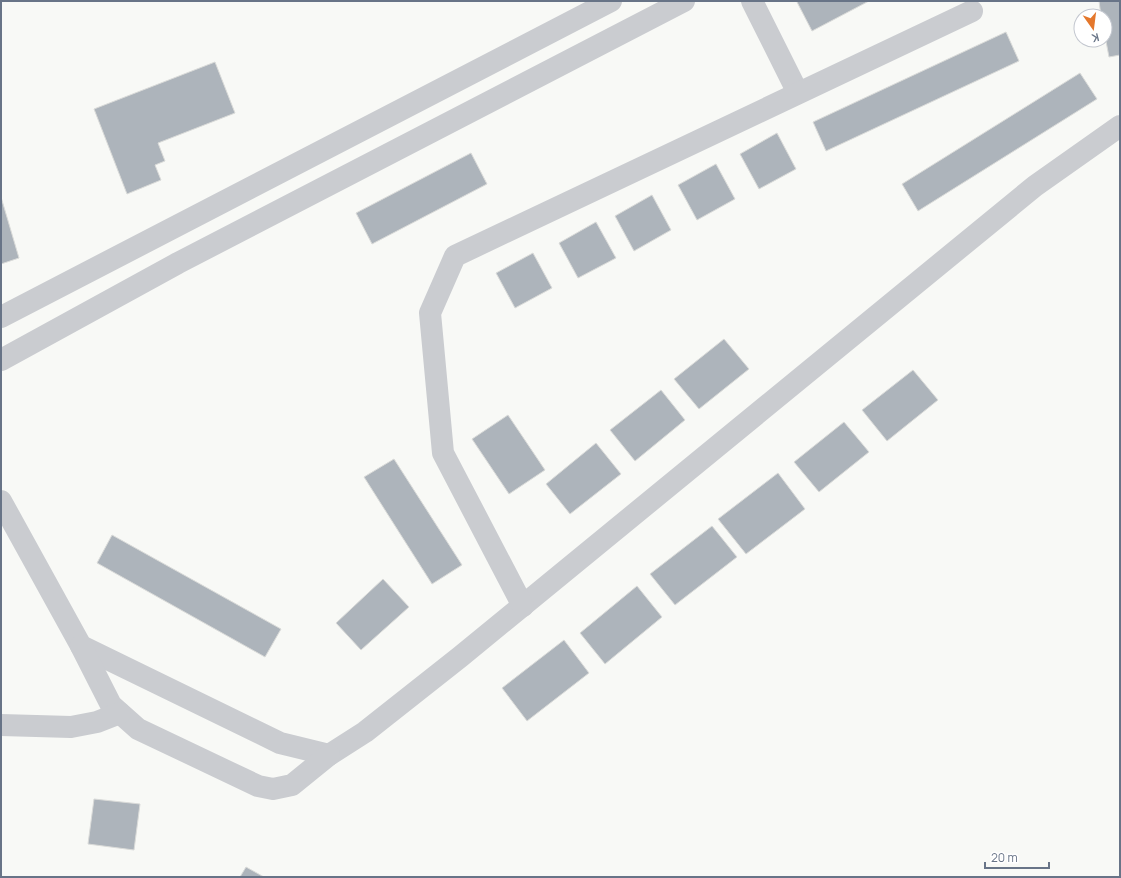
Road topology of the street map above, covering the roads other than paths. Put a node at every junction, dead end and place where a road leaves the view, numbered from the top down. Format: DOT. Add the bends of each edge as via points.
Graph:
graph roads {
  1 [pos="611,1"];
  2 [pos="684,1"];
  3 [pos="752,1"];
  4 [pos="650,9"];
  5 [pos="972,11"];
  6 [pos="798,93"];
  7 [pos="1120,126"];
  8 [pos="1,317"];
  9 [pos="1,360"];
  10 [pos="1,501"];
  11 [pos="523,606"];
  12 [pos="81,646"];
  13 [pos="120,713"];
  14 [pos="1,725"];
  15 [pos="329,755"];
  1 -- 8 [label="street"];
  2 -- 4 [label="street"];
  3 -- 6 [label="street"];
  4 -- 9 [label="street"];
  5 -- 6 [label="street"];
  6 -- 11 [label="street" via="455,256 430,313 443,453"];
  7 -- 11 [label="street" via="1035,186"];
  10 -- 12 [label="street"];
  11 -- 15 [label="street" via="365,732"];
  12 -- 13 [label="street" via="111,705"];
  12 -- 15 [label="street" via="280,743"];
  13 -- 14 [label="street" via="97,722 71,727"];
  13 -- 15 [label="street" via="138,729 258,786 274,789 292,785"];
}
